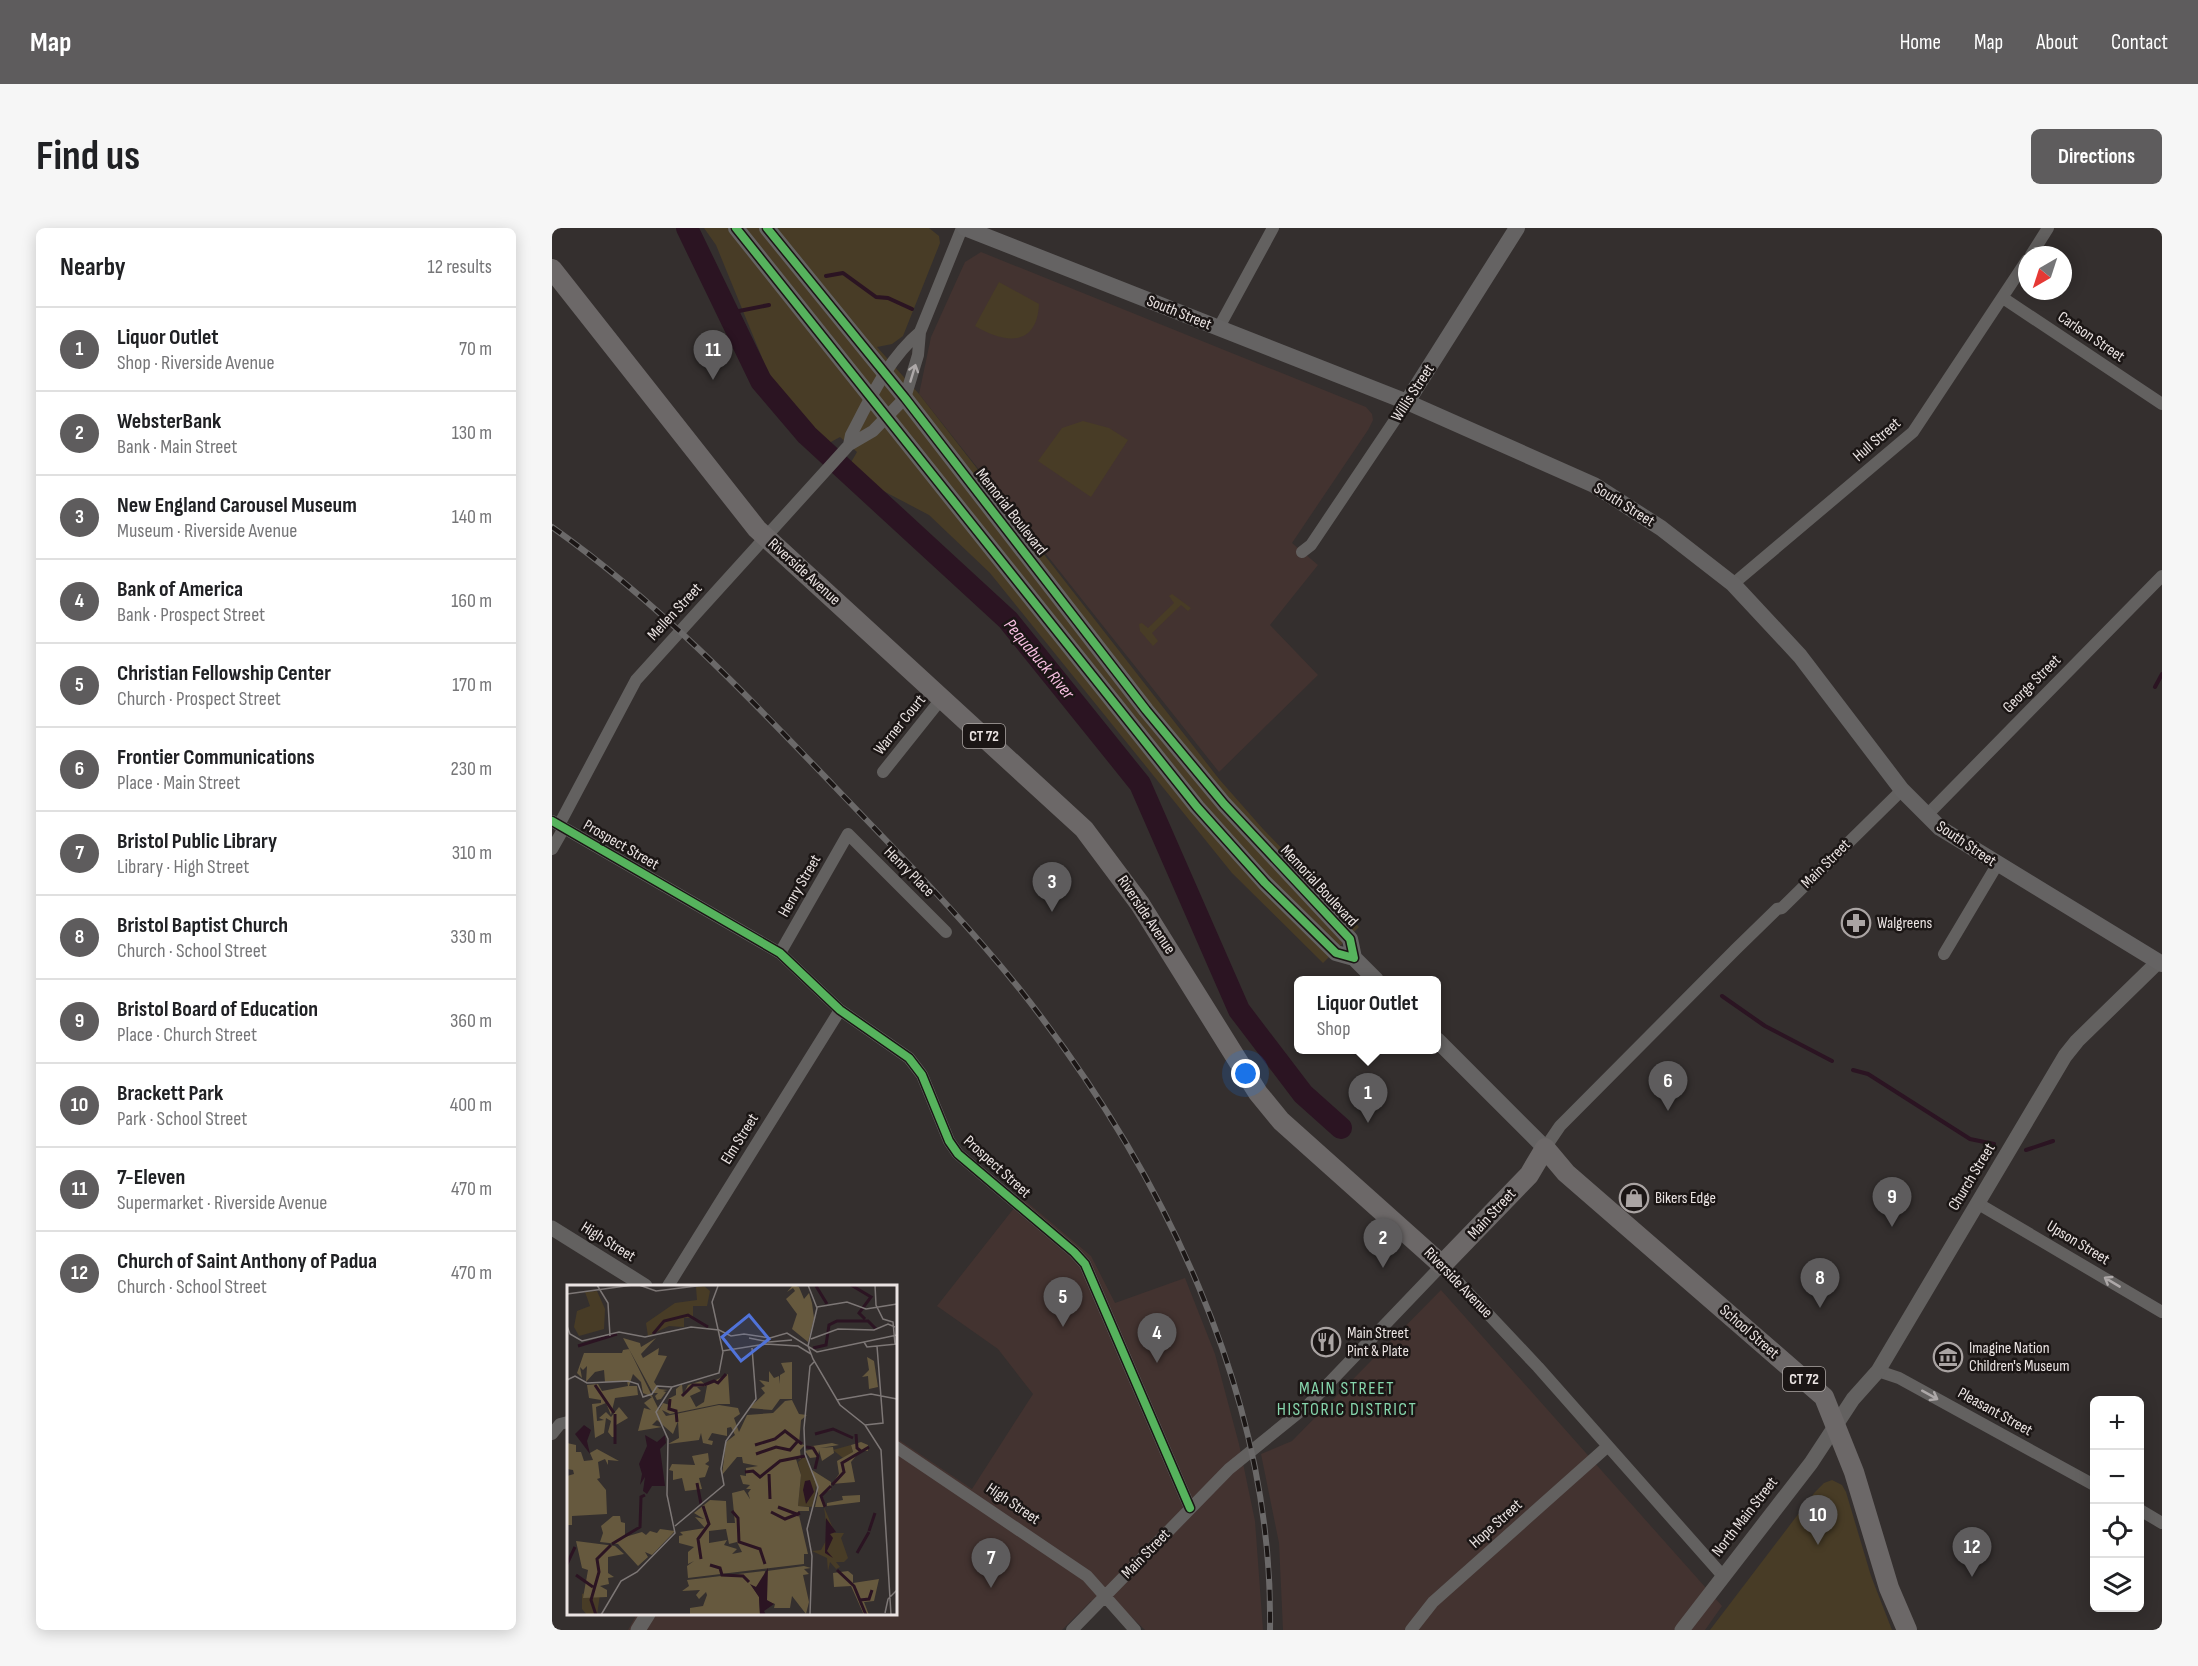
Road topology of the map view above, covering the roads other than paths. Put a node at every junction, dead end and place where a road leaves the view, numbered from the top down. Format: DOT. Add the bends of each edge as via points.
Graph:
graph roads {
  1 [pos="736,228"];
  2 [pos="767,228"];
  3 [pos="964,228"];
  4 [pos="1273,228"];
  5 [pos="1517,228"];
  6 [pos="2048,228"];
  7 [pos="2037,246"];
  8 [pos="552,269"];
  9 [pos="2018,274"];
  10 [pos="2002,298"];
  11 [pos="1218,329"];
  12 [pos="920,332"];
  13 [pos="885,373"];
  14 [pos="870,398"];
  15 [pos="905,398"];
  16 [pos="1407,402"];
  17 [pos="2162,404"];
  18 [pos="887,419"];
  19 [pos="849,445"];
  20 [pos="766,538"];
  21 [pos="1302,552"];
  22 [pos="2162,576"];
  23 [pos="1733,584"];
  24 [pos="942,698"];
  25 [pos="883,772"];
  26 [pos="1902,790"];
  27 [pos="1926,816"];
  28 [pos="558,825"];
  29 [pos="848,834"];
  30 [pos="552,849"];
  31 [pos="1997,865"];
  32 [pos="945,932"];
  33 [pos="780,954"];
  34 [pos="1944,954"];
  35 [pos="1354,958"];
  36 [pos="2161,961"];
  37 [pos="1371,976"];
  38 [pos="840,1010"];
  39 [pos="1441,1044"];
  40 [pos="1545,1148"];
  41 [pos="1977,1203"];
  42 [pos="552,1228"];
  43 [pos="1442,1265"];
  44 [pos="642,1285"];
  45 [pos="669,1285"];
  46 [pos="2162,1312"];
  47 [pos="1878,1371"];
  48 [pos="567,1422"];
  49 [pos="1834,1424"];
  50 [pos="552,1434"];
  51 [pos="1608,1446"];
  52 [pos="897,1448"];
  53 [pos="2090,1483"];
  54 [pos="1190,1508"];
  55 [pos="2144,1513"];
  56 [pos="2162,1523"];
  57 [pos="1723,1576"];
  58 [pos="1105,1596"];
  59 [pos="647,1615"];
  60 [pos="638,1630"];
  61 [pos="1072,1630"];
  62 [pos="1135,1630"];
  63 [pos="1411,1630"];
  64 [pos="1682,1630"];
  65 [pos="1907,1630"];
  1 -- 14 [label="main road, Memorial Boulevard"];
  2 -- 13 [label="main road, Memorial Boulevard"];
  3 -- 11 [label="main road, South Street"];
  3 -- 12 [label="street, Mellen Street"];
  4 -- 11 [label="street"];
  5 -- 16 [label="main road, Willis Street"];
  6 -- 7 [label="street"];
  8 -- 20 [label="highway, Riverside Avenue / CT 72"];
  9 -- 10 [label="street, Hull Street"];
  10 -- 17 [label="street, Carlson Street"];
  10 -- 23 [label="street, Hull Street" via="1913,432"];
  11 -- 16 [label="main road, South Street"];
  12 -- 13 [label="street, Mellen Street"];
  15 -- 12 [label="street, Mellen Street, one-way" via="918,356"];
  13 -- 14 [label="street, Mellen Street"];
  13 -- 15 [label="main road, Memorial Boulevard"];
  14 -- 18 [label="main road, Memorial Boulevard"];
  14 -- 19 [label="street, Mellen Street"];
  15 -- 18 [label="street, Mellen Street"];
  15 -- 35 [label="main road, Memorial Boulevard" via="1146,710 1224,804 1350,939"];
  16 -- 21 [label="street, Willis Street" via="1311,545"];
  16 -- 23 [label="main road, South Street" via="1594,485 1661,528"];
  18 -- 19 [label="street, Mellen Street"];
  18 -- 35 [label="main road, Memorial Boulevard" via="1197,807 1265,883 1336,953"];
  19 -- 20 [label="street, Mellen Street"];
  20 -- 24 [label="highway, Riverside Avenue / CT 72"];
  20 -- 28 [label="street, Mellen Street" via="636,680"];
  22 -- 27 [label="street, George Street"];
  23 -- 26 [label="main road, South Street" via="1800,656"];
  24 -- 25 [label="street, Warner Court"];
  24 -- 43 [label="highway, Riverside Avenue / CT 72" via="1084,829 1140,904 1258,1093 1281,1121"];
  26 -- 27 [label="main road, South Street"];
  26 -- 40 [label="street, Main Street" via="1721,964 1560,1126"];
  27 -- 31 [label="main road, South Street"];
  28 -- 30 [label="street, Mellen Street"];
  28 -- 33 [label="street, Prospect Street"];
  29 -- 32 [label="street, Henry Place"];
  29 -- 33 [label="street, Henry Street"];
  31 -- 34 [label="street"];
  31 -- 36 [label="main road, South Street"];
  33 -- 38 [label="street, Prospect Street"];
  35 -- 37 [label="main road, Memorial Boulevard"];
  36 -- 41 [label="street, Church Street" via="2071,1048"];
  38 -- 45 [label="street, Elm Street"];
  38 -- 54 [label="street, Prospect Street" via="909,1058 922,1075 958,1154 1084,1264"];
  39 -- 40 [label="main road"];
  40 -- 43 [label="highway, Main Street" via="1529,1175"];
  40 -- 49 [label="highway, School Street / CT 72" via="1566,1173 1824,1397"];
  46 -- 41 [label="street, Upson Street, one-way"];
  41 -- 47 [label="street, Church Street"];
  42 -- 44 [label="street, High Street"];
  43 -- 51 [label="street, Riverside Avenue"];
  43 -- 54 [label="street, Main Street" via="1308,1405 1229,1469"];
  47 -- 49 [label="street, Church Street"];
  47 -- 53 [label="street, Pleasant Street, one-way" via="1899,1378"];
  48 -- 50 [label="street"];
  49 -- 57 [label="street, North Main Street" via="1811,1463"];
  49 -- 65 [label="highway, School Street / CT 72"];
  51 -- 57 [label="street, Riverside Avenue"];
  51 -- 63 [label="street, Hope Street" via="1433,1602"];
  52 -- 58 [label="street, High Street" via="1075,1567 1097,1584"];
  54 -- 58 [label="street, Main Street"];
  55 -- 56 [label="street"];
  57 -- 64 [label="street, North Main Street"];
  58 -- 61 [label="street, Main Street"];
  58 -- 62 [label="street, High Street"];
  59 -- 60 [label="street"];
}
